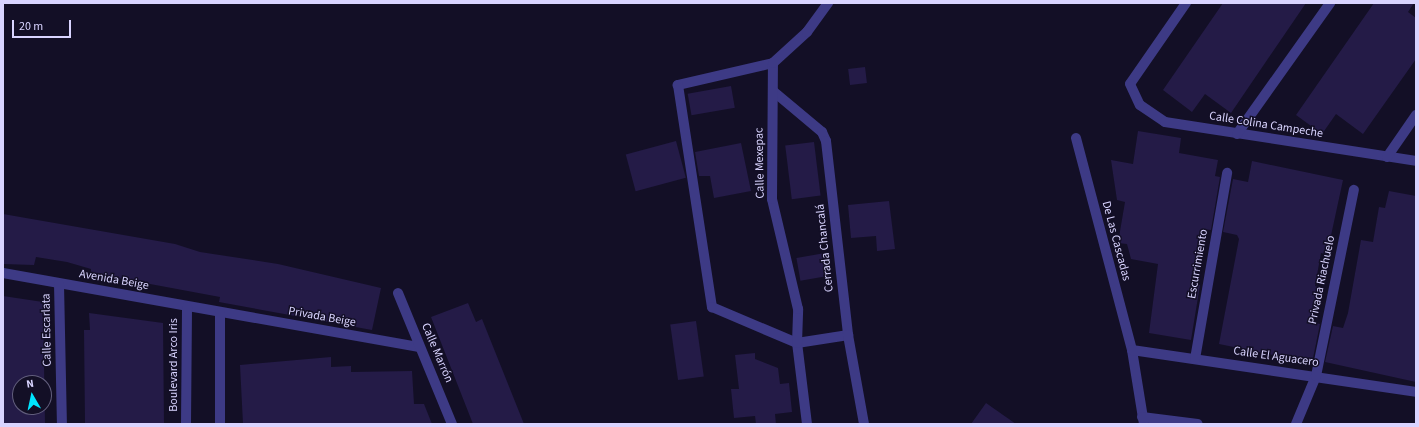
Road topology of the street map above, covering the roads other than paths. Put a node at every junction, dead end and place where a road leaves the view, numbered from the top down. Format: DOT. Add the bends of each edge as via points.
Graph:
graph roads {
  1 [pos="828,3"];
  2 [pos="1186,3"];
  3 [pos="1330,3"];
  4 [pos="773,63"];
  5 [pos="773,91"];
  6 [pos="1416,115"];
  7 [pos="1237,134"];
  8 [pos="1076,138"];
  9 [pos="1386,157"];
  10 [pos="1416,161"];
  11 [pos="1227,173"];
  12 [pos="1354,190"];
  13 [pos="3,273"];
  14 [pos="59,284"];
  15 [pos="398,293"];
  16 [pos="187,307"];
  17 [pos="220,313"];
  18 [pos="848,336"];
  19 [pos="797,342"];
  20 [pos="419,346"];
  21 [pos="1132,350"];
  22 [pos="1195,359"];
  23 [pos="1316,376"];
  24 [pos="1416,392"];
  25 [pos="1143,420"];
  26 [pos="62,424"];
  27 [pos="186,424"];
  28 [pos="220,424"];
  29 [pos="452,424"];
  30 [pos="807,424"];
  31 [pos="864,424"];
  32 [pos="1198,424"];
  33 [pos="1296,424"];
  1 -- 4 [label="street" via="807,32"];
  2 -- 7 [label="street, Calle Colina Campeche" via="1130,84 1140,105 1165,122"];
  3 -- 7 [label="street"];
  4 -- 5 [label="street, Calle Mexepac"];
  4 -- 19 [label="street" via="678,85 712,307"];
  5 -- 18 [label="street, Cerrada Chancalá" via="822,132 826,141"];
  5 -- 19 [label="street, Calle Mexepac" via="772,199 798,309"];
  6 -- 9 [label="street"];
  7 -- 9 [label="street, Calle Colina Campeche"];
  8 -- 21 [label="street, De Las Cascadas"];
  9 -- 10 [label="street, Calle Colina Campeche"];
  11 -- 22 [label="street, Escurrimiento"];
  12 -- 23 [label="street, Privada Riachuelo"];
  13 -- 14 [label="street, Avenida Beige"];
  14 -- 16 [label="street, Avenida Beige"];
  14 -- 26 [label="street, Calle Escarlata"];
  15 -- 20 [label="street, Calle Marrón"];
  16 -- 17 [label="street, Avenida Beige"];
  16 -- 27 [label="street, Boulevard Arco Iris"];
  17 -- 20 [label="street, Privada Beige"];
  17 -- 28 [label="street"];
  18 -- 19 [label="street"];
  18 -- 31 [label="street, Cerrada Chancalá"];
  19 -- 30 [label="street, Calle Mexepac"];
  20 -- 29 [label="street, Calle Marrón"];
  21 -- 22 [label="street, Calle El Aguacero"];
  21 -- 25 [label="street, De Las Cascadas"];
  22 -- 23 [label="street, Calle El Aguacero"];
  23 -- 24 [label="street, Calle El Aguacero"];
  23 -- 33 [label="street, Privada Riachuelo"];
  25 -- 32 [label="street"];
}
